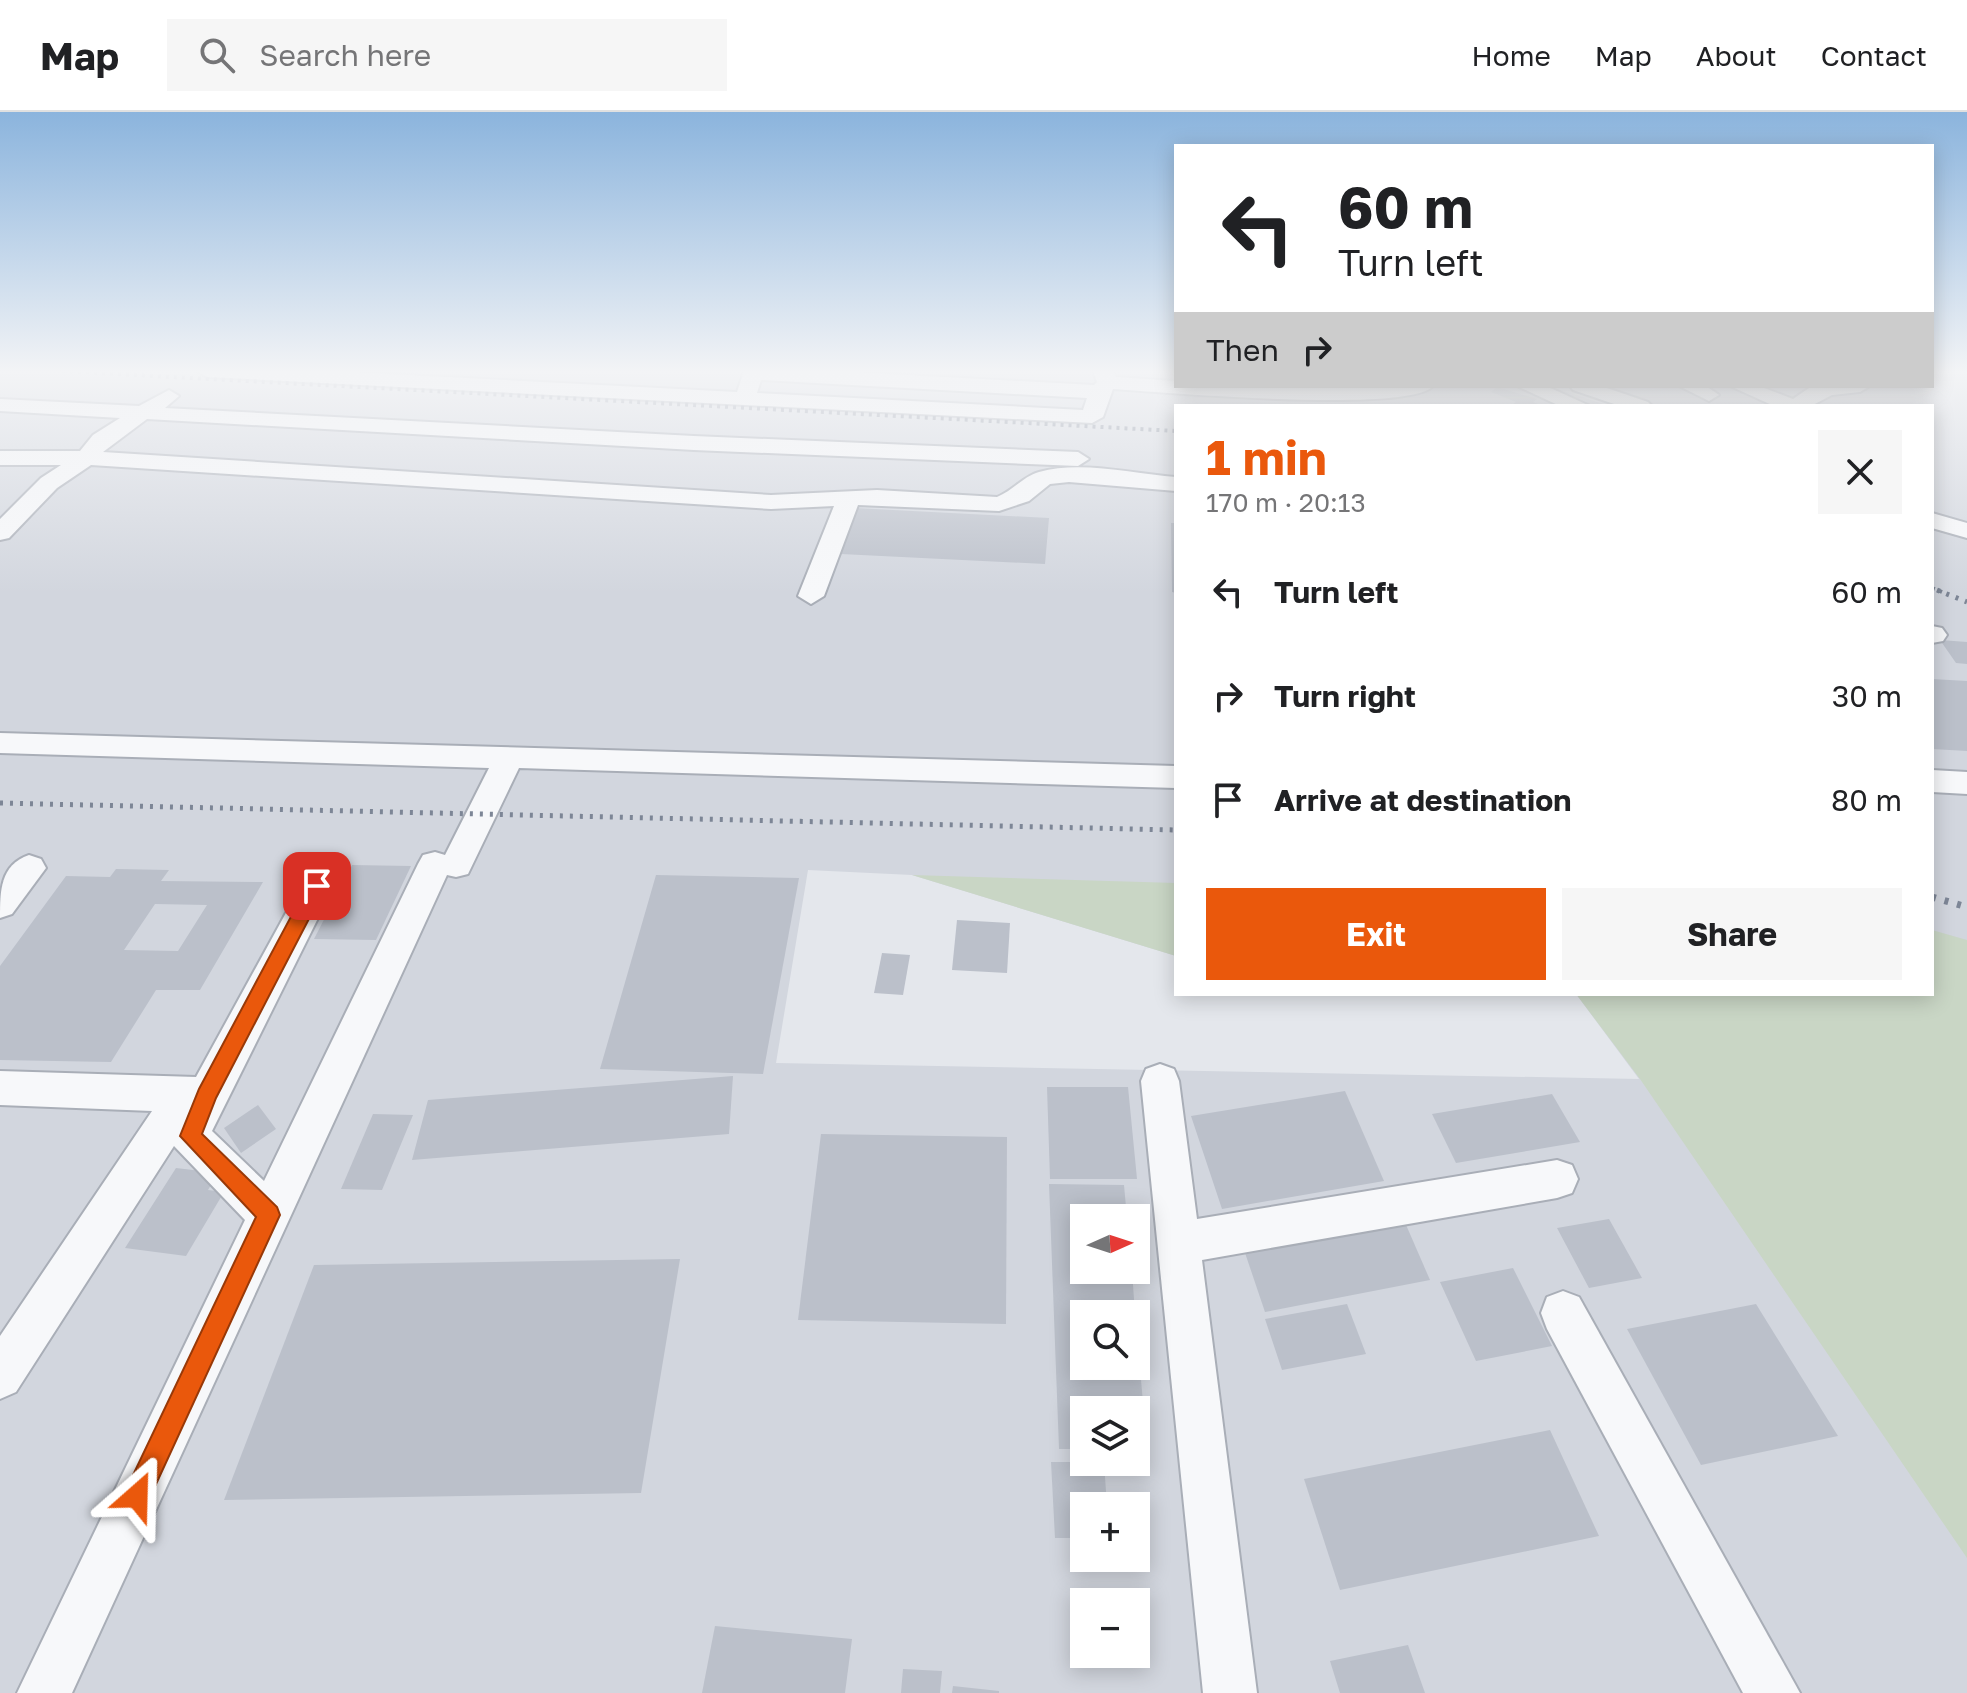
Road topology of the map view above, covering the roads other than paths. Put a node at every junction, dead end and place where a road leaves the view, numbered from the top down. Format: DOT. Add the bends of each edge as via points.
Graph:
graph roads {
  1 [pos="97,445"];
  2 [pos="751,445"];
  3 [pos="0,458"];
  4 [pos="86,458"];
  5 [pos="1089,476"];
  6 [pos="1174,484"];
  7 [pos="848,500"];
  8 [pos="1934,521"];
  9 [pos="1967,531"];
  10 [pos="0,533"];
  11 [pos="811,596"];
  12 [pos="0,743"];
  13 [pos="508,759"];
  14 [pos="1174,777"];
  15 [pos="1934,781"];
  16 [pos="1967,783"];
  17 [pos="29,868"];
  18 [pos="305,875"];
  19 [pos="0,905"];
  20 [pos="1160,1081"];
  21 [pos="0,1088"];
  22 [pos="196,1095"];
  23 [pos="1557,1179"];
  24 [pos="269,1215"];
  25 [pos="1181,1243"];
  26 [pos="1563,1313"];
  27 [pos="0,1376"];
  28 [pos="44,1693"];
  29 [pos="1230,1693"];
  30 [pos="1773,1693"];
  1 -- 4 [label="street"];
  2 -- 5 [label="street" via="1082,459"];
  3 -- 4 [label="street"];
  4 -- 7 [label="street" via="771,502"];
  4 -- 10 [label="street" via="49,483"];
  5 -- 6 [label="street"];
  5 -- 7 [label="street" via="1043,478 1021,496 999,504"];
  7 -- 11 [label="street"];
  8 -- 9 [label="street"];
  12 -- 13 [label="street"];
  13 -- 14 [label="street"];
  13 -- 24 [label="street" via="446,864"];
  15 -- 16 [label="street"];
  17 -- 19 [label="street"];
  18 -- 22 [label="street" via="317,886"];
  20 -- 25 [label="street"];
  21 -- 22 [label="street"];
  22 -- 24 [label="street" via="190,1136"];
  22 -- 27 [label="street"];
  23 -- 25 [label="street"];
  24 -- 28 [label="street"];
  25 -- 29 [label="street"];
  26 -- 30 [label="street"];
}
